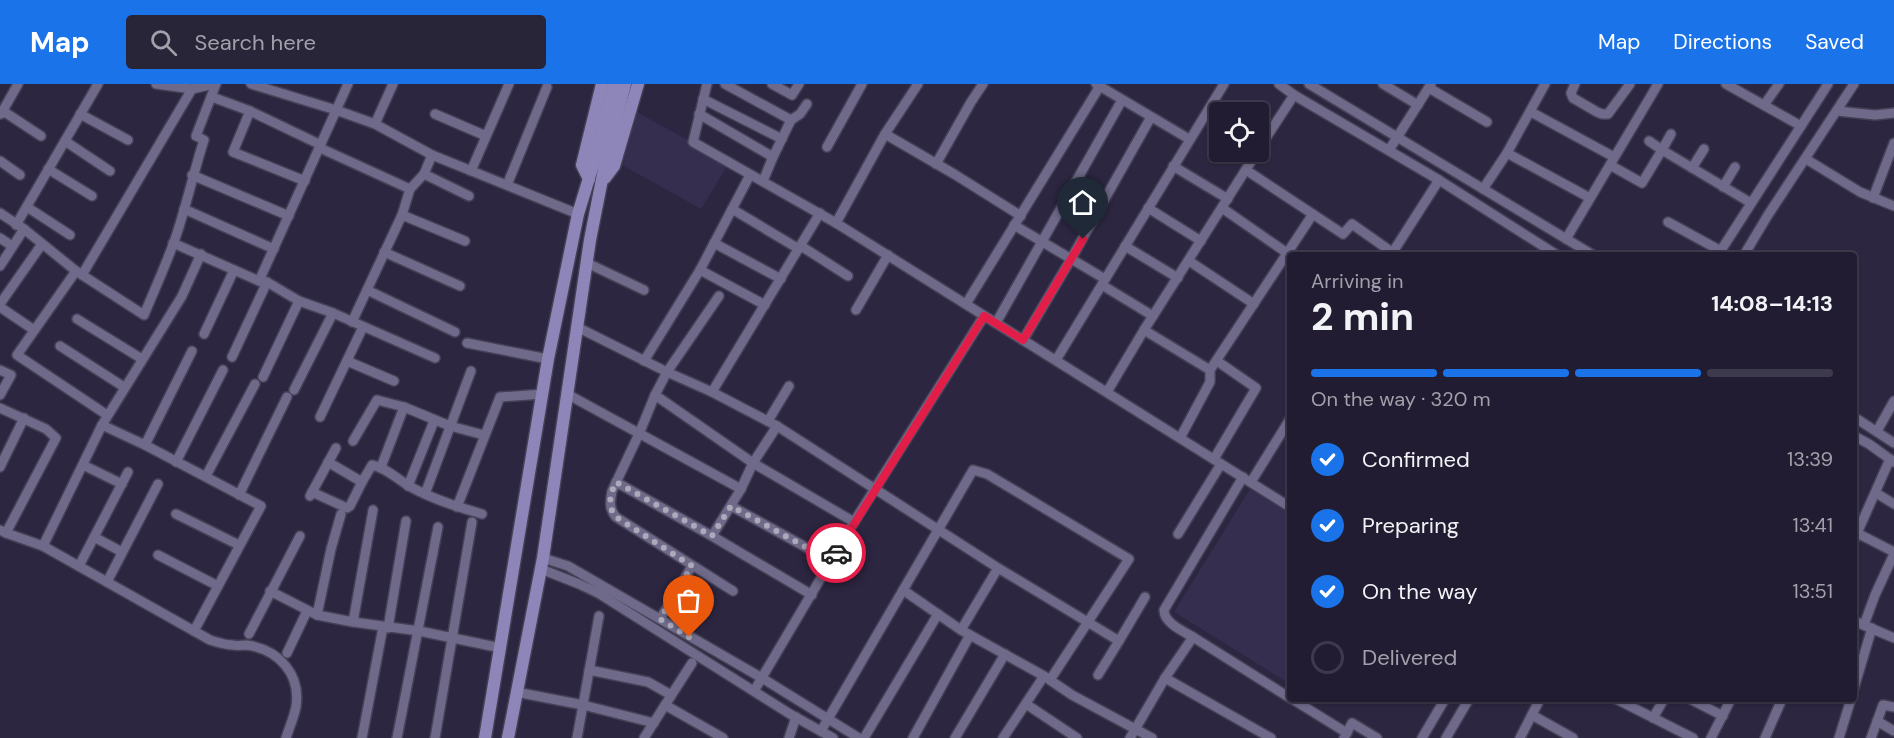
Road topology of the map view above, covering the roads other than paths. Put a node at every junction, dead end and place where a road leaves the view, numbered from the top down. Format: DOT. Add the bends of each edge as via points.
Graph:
graph roads {
  1 [pos="18,84"];
  2 [pos="98,84"];
  3 [pos="156,84"];
  4 [pos="215,84"];
  5 [pos="348,84"];
  6 [pos="393,84"];
  7 [pos="508,84"];
  8 [pos="602,84"];
  9 [pos="614,84"];
  10 [pos="625,84"];
  11 [pos="638,84"];
  12 [pos="707,84"];
  13 [pos="725,84"];
  14 [pos="772,84"];
  15 [pos="799,84"];
  16 [pos="862,84"];
  17 [pos="906,84"];
  18 [pos="983,84"];
  19 [pos="1224,84"];
  20 [pos="1279,84"];
  21 [pos="1309,84"];
  22 [pos="1383,84"];
  23 [pos="1545,84"];
  24 [pos="1575,84"];
  25 [pos="1630,84"];
  26 [pos="1644,84"];
  27 [pos="1726,84"];
  28 [pos="1779,84"];
  29 [pos="1828,84"];
  30 [pos="1854,84"];
  31 [pos="255,85"];
  32 [pos="1098,85"];
  33 [pos="916,86"];
  34 [pos="1430,86"];
  35 [pos="547,87"];
  36 [pos="1656,87"];
  37 [pos="192,89"];
  38 [pos="1294,95"];
  39 [pos="212,97"];
  40 [pos="703,99"];
  41 [pos="1122,100"];
  42 [pos="807,104"];
  43 [pos="1418,105"];
  44 [pos="1764,105"];
  45 [pos="336,110"];
  46 [pos="250,111"];
  47 [pos="1531,111"];
  48 [pos="1838,111"];
  49 [pos="1894,113"];
  50 [pos="80,114"];
  51 [pos="435,114"];
  52 [pos="699,114"];
  53 [pos="1,115"];
  54 [pos="1151,117"];
  55 [pos="791,120"];
  56 [pos="1487,122"];
  57 [pos="375,124"];
  58 [pos="1801,126"];
  59 [pos="885,134"];
  60 [pos="1269,134"];
  61 [pos="1671,134"];
  62 [pos="41,136"];
  63 [pos="486,136"];
  64 [pos="1397,137"];
  65 [pos="783,139"];
  66 [pos="1189,139"];
  67 [pos="128,140"];
  68 [pos="65,141"];
  69 [pos="1649,141"];
  70 [pos="1894,143"];
  71 [pos="321,146"];
  72 [pos="827,147"];
  73 [pos="1704,149"];
  74 [pos="1389,150"];
  75 [pos="1662,150"];
  76 [pos="602,153"];
  77 [pos="1507,153"];
  78 [pos="432,155"];
  79 [pos="773,157"];
  80 [pos="1806,159"];
  81 [pos="0,161"];
  82 [pos="1612,161"];
  83 [pos="1251,162"];
  84 [pos="936,164"];
  85 [pos="1173,166"];
  86 [pos="1736,167"];
  87 [pos="1692,168"];
  88 [pos="48,170"];
  89 [pos="1246,170"];
  90 [pos="110,171"];
  91 [pos="471,171"];
  92 [pos="424,174"];
  93 [pos="20,175"];
  94 [pos="192,175"];
  95 [pos="750,175"];
  96 [pos="589,179"];
  97 [pos="1439,180"];
  98 [pos="305,181"];
  99 [pos="602,181"];
  100 [pos="763,181"];
  101 [pos="1642,183"];
  102 [pos="507,185"];
  103 [pos="1723,187"];
  104 [pos="410,189"];
  105 [pos="1483,189"];
  106 [pos="1651,189"];
  107 [pos="92,196"];
  108 [pos="470,196"];
  109 [pos="1590,198"];
  110 [pos="1873,198"];
  111 [pos="1228,199"];
  112 [pos="1751,203"];
  113 [pos="1894,206"];
  114 [pos="27,207"];
  115 [pos="1148,208"];
  116 [pos="1222,208"];
  117 [pos="184,209"];
  118 [pos="732,209"];
  119 [pos="0,213"];
  120 [pos="820,213"];
  121 [pos="578,214"];
  122 [pos="1312,214"];
  123 [pos="402,215"];
  124 [pos="289,216"];
  125 [pos="1021,216"];
  126 [pos="1668,222"];
  127 [pos="836,223"];
  128 [pos="1014,225"];
  129 [pos="20,227"];
  130 [pos="70,235"];
  131 [pos="0,238"];
  132 [pos="1566,239"];
  133 [pos="465,241"];
  134 [pos="1201,241"];
  135 [pos="1041,242"];
  136 [pos="173,243"];
  137 [pos="714,243"];
  138 [pos="42,244"];
  139 [pos="12,246"];
  140 [pos="1125,246"];
  141 [pos="800,247"];
  142 [pos="274,249"];
  143 [pos="384,252"];
  144 [pos="1288,252"];
  145 [pos="1390,252"];
  146 [pos="1394,252"];
  147 [pos="1552,252"];
  148 [pos="1588,252"];
  149 [pos="1717,252"];
  150 [pos="1720,252"];
  151 [pos="1746,252"];
  152 [pos="1287,253"];
  153 [pos="201,254"];
  154 [pos="888,255"];
  155 [pos="1071,259"];
  156 [pos="1189,261"];
  157 [pos="586,263"];
  158 [pos="0,266"];
  159 [pos="234,270"];
  160 [pos="700,270"];
  161 [pos="79,273"];
  162 [pos="848,276"];
  163 [pos="1178,278"];
  164 [pos="781,279"];
  165 [pos="263,281"];
  166 [pos="1103,282"];
  167 [pos="460,286"];
  168 [pos="367,290"];
  169 [pos="644,291"];
  170 [pos="719,296"];
  171 [pos="299,301"];
  172 [pos="966,304"];
  173 [pos="1254,304"];
  174 [pos="0,305"];
  175 [pos="765,305"];
  176 [pos="856,310"];
  177 [pos="333,313"];
  178 [pos="984,316"];
  179 [pos="1153,316"];
  180 [pos="77,320"];
  181 [pos="352,322"];
  182 [pos="996,323"];
  183 [pos="363,327"];
  184 [pos="577,327"];
  185 [pos="34,330"];
  186 [pos="1144,330"];
  187 [pos="455,332"];
  188 [pos="204,334"];
  189 [pos="1023,340"];
  190 [pos="467,343"];
  191 [pos="60,346"];
  192 [pos="192,351"];
  193 [pos="232,357"];
  194 [pos="435,358"];
  195 [pos="142,359"];
  196 [pos="549,359"];
  197 [pos="1056,360"];
  198 [pos="347,361"];
  199 [pos="644,361"];
  200 [pos="1217,361"];
  201 [pos="0,370"];
  202 [pos="223,370"];
  203 [pos="1210,370"];
  204 [pos="471,371"];
  205 [pos="667,372"];
  206 [pos="263,377"];
  207 [pos="394,381"];
  208 [pos="255,384"];
  209 [pos="789,386"];
  210 [pos="124,387"];
  211 [pos="712,392"];
  212 [pos="1107,392"];
  213 [pos="543,394"];
  214 [pos="567,394"];
  215 [pos="0,395"];
  216 [pos="655,395"];
  217 [pos="1894,401"];
  218 [pos="404,407"];
  219 [pos="0,408"];
  220 [pos="107,415"];
  221 [pos="320,417"];
  222 [pos="24,418"];
  223 [pos="1857,419"];
  224 [pos="434,421"];
  225 [pos="768,422"];
  226 [pos="1287,423"];
  227 [pos="102,425"];
  228 [pos="450,426"];
  229 [pos="777,426"];
  230 [pos="1877,431"];
  231 [pos="639,434"];
  232 [pos="484,435"];
  233 [pos="1180,438"];
  234 [pos="1857,438"];
  235 [pos="353,441"];
  236 [pos="1894,443"];
  237 [pos="145,445"];
  238 [pos="336,448"];
  239 [pos="1892,460"];
  240 [pos="176,462"];
  241 [pos="328,462"];
  242 [pos="1217,462"];
  243 [pos="753,463"];
  244 [pos="83,465"];
  245 [pos="381,466"];
  246 [pos="0,467"];
  247 [pos="129,472"];
  248 [pos="206,476"];
  249 [pos="1247,480"];
  250 [pos="362,482"];
  251 [pos="616,482"];
  252 [pos="122,484"];
  253 [pos="158,484"];
  254 [pos="408,486"];
  255 [pos="741,489"];
  256 [pos="876,489"];
  257 [pos="1876,493"];
  258 [pos="425,494"];
  259 [pos="240,495"];
  260 [pos="1894,504"];
  261 [pos="1287,505"];
  262 [pos="731,506"];
  263 [pos="457,507"];
  264 [pos="373,510"];
  265 [pos="176,514"];
  266 [pos="341,514"];
  267 [pos="482,514"];
  268 [pos="406,520"];
  269 [pos="472,522"];
  270 [pos="854,522"];
  271 [pos="438,527"];
  272 [pos="938,529"];
  273 [pos="3,532"];
  274 [pos="1178,534"];
  275 [pos="1857,534"];
  276 [pos="300,536"];
  277 [pos="712,536"];
  278 [pos="1857,536"];
  279 [pos="94,537"];
  280 [pos="239,545"];
  281 [pos="43,546"];
  282 [pos="123,552"];
  283 [pos="1894,553"];
  284 [pos="158,555"];
  285 [pos="831,561"];
  286 [pos="542,564"];
  287 [pos="79,566"];
  288 [pos="692,566"];
  289 [pos="998,568"];
  290 [pos="107,582"];
  291 [pos="218,586"];
  292 [pos="903,590"];
  293 [pos="270,591"];
  294 [pos="733,591"];
  295 [pos="812,595"];
  296 [pos="1146,597"];
  297 [pos="312,613"];
  298 [pos="938,614"];
  299 [pos="599,616"];
  300 [pos="660,619"];
  301 [pos="353,622"];
  302 [pos="1087,622"];
  303 [pos="1857,622"];
  304 [pos="385,627"];
  305 [pos="1868,627"];
  306 [pos="194,631"];
  307 [pos="419,632"];
  308 [pos="966,632"];
  309 [pos="249,634"];
  310 [pos="1192,637"];
  311 [pos="453,638"];
  312 [pos="1894,638"];
  313 [pos="1119,641"];
  314 [pos="501,648"];
  315 [pos="287,653"];
  316 [pos="1005,654"];
  317 [pos="692,663"];
  318 [pos="589,670"];
  319 [pos="1098,675"];
  320 [pos="1857,675"];
  321 [pos="762,678"];
  322 [pos="1047,678"];
  323 [pos="1165,678"];
  324 [pos="754,691"];
  325 [pos="516,693"];
  326 [pos="671,695"];
  327 [pos="1287,696"];
  328 [pos="1297,702"];
  329 [pos="1443,702"];
  330 [pos="1467,702"];
  331 [pos="1538,702"];
  332 [pos="1622,702"];
  333 [pos="1662,702"];
  334 [pos="1696,702"];
  335 [pos="1730,702"];
  336 [pos="1781,702"];
  337 [pos="1850,702"];
  338 [pos="1026,704"];
  339 [pos="583,705"];
  340 [pos="664,705"];
  341 [pos="1894,707"];
  342 [pos="1532,715"];
  343 [pos="1723,716"];
  344 [pos="796,717"];
  345 [pos="1653,718"];
  346 [pos="828,719"];
  347 [pos="1877,721"];
  348 [pos="654,723"];
  349 [pos="1134,729"];
  350 [pos="821,731"];
  351 [pos="1894,731"];
  352 [pos="1346,736"];
  353 [pos="915,737"];
  354 [pos="1690,737"];
  355 [pos="286,738"];
  356 [pos="362,738"];
  357 [pos="397,738"];
  358 [pos="435,738"];
  359 [pos="485,738"];
  360 [pos="508,738"];
  361 [pos="578,738"];
  362 [pos="644,738"];
  363 [pos="723,738"];
  364 [pos="789,738"];
  365 [pos="833,738"];
  366 [pos="859,738"];
  367 [pos="864,738"];
  368 [pos="955,738"];
  369 [pos="1003,738"];
  370 [pos="1077,738"];
  371 [pos="1130,738"];
  372 [pos="1152,738"];
  373 [pos="1271,738"];
  374 [pos="1377,738"];
  375 [pos="1422,738"];
  376 [pos="1446,738"];
  377 [pos="1520,738"];
  378 [pos="1573,738"];
  379 [pos="1711,738"];
  380 [pos="1765,738"];
  381 [pos="1839,738"];
  382 [pos="1871,738"];
  1 -- 53 [label="street"];
  2 -- 50 [label="street"];
  3 -- 37 [label="street"];
  4 -- 37 [label="street"];
  4 -- 39 [label="street"];
  5 -- 45 [label="street"];
  6 -- 57 [label="street"];
  7 -- 63 [label="street"];
  8 -- 96 [label="main road" via="582,165"];
  9 -- 76 [label="main road"];
  10 -- 76 [label="main road"];
  11 -- 99 [label="main road" via="614,166"];
  12 -- 40 [label="street"];
  13 -- 55 [label="street"];
  14 -- 15 [label="street" via="792,95"];
  16 -- 72 [label="street"];
  17 -- 33 [label="street"];
  18 -- 84 [label="street"];
  19 -- 66 [label="street"];
  20 -- 38 [label="street"];
  21 -- 64 [label="street"];
  22 -- 43 [label="street"];
  23 -- 47 [label="street"];
  24 -- 25 [label="street" via="1572,98 1608,114"];
  26 -- 36 [label="street"];
  27 -- 44 [label="street"];
  28 -- 44 [label="street"];
  29 -- 58 [label="street"];
  30 -- 48 [label="street"];
  31 -- 45 [label="street"];
  32 -- 41 [label="street"];
  32 -- 125 [label="street"];
  33 -- 59 [label="street"];
  34 -- 43 [label="street"];
  34 -- 56 [label="street"];
  35 -- 102 [label="street"];
  36 -- 82 [label="street"];
  37 -- 161 [label="street"];
  38 -- 60 [label="street"];
  38 -- 74 [label="street"];
  39 -- 46 [label="street"];
  39 -- 94 [label="street" via="196,136 204,140"];
  40 -- 52 [label="street"];
  40 -- 65 [label="street"];
  41 -- 54 [label="street"];
  41 -- 135 [label="street"];
  42 -- 55 [label="street"];
  43 -- 64 [label="street"];
  44 -- 58 [label="street"];
  45 -- 57 [label="street"];
  45 -- 71 [label="street"];
  46 -- 71 [label="street"];
  46 -- 98 [label="street" via="233,152"];
  47 -- 77 [label="street"];
  47 -- 82 [label="street"];
  48 -- 49 [label="street"];
  48 -- 80 [label="street"];
  50 -- 67 [label="street"];
  50 -- 68 [label="street"];
  51 -- 63 [label="street"];
  52 -- 79 [label="street"];
  52 -- 95 [label="street" via="693,142"];
  53 -- 62 [label="street"];
  54 -- 66 [label="street"];
  54 -- 155 [label="street"];
  55 -- 65 [label="street"];
  57 -- 78 [label="street"];
  58 -- 112 [label="street"];
  59 -- 84 [label="street"];
  59 -- 127 [label="street"];
  61 -- 75 [label="street"];
  63 -- 91 [label="street"];
  64 -- 74 [label="street"];
  64 -- 105 [label="street"];
  65 -- 79 [label="street"];
  66 -- 85 [label="street"];
  68 -- 88 [label="street"];
  68 -- 90 [label="street"];
  69 -- 75 [label="street"];
  70 -- 110 [label="street"];
  71 -- 98 [label="street"];
  71 -- 104 [label="street"];
  73 -- 87 [label="street"];
  74 -- 97 [label="street"];
  75 -- 87 [label="street"];
  75 -- 101 [label="street"];
  76 -- 96 [label="main road"];
  76 -- 99 [label="main road"];
  77 -- 105 [label="street"];
  77 -- 109 [label="street"];
  78 -- 91 [label="street"];
  78 -- 92 [label="street"];
  79 -- 100 [label="street"];
  80 -- 110 [label="street"];
  80 -- 151 [label="street"];
  81 -- 93 [label="street"];
  82 -- 101 [label="street"];
  82 -- 109 [label="street"];
  83 -- 89 [label="street"];
  84 -- 125 [label="street"];
  85 -- 111 [label="street"];
  85 -- 115 [label="street"];
  86 -- 103 [label="street"];
  87 -- 103 [label="street"];
  88 -- 107 [label="street"];
  88 -- 114 [label="street"];
  89 -- 111 [label="street"];
  89 -- 122 [label="street"];
  91 -- 102 [label="street"];
  92 -- 104 [label="street"];
  92 -- 108 [label="street"];
  94 -- 117 [label="street"];
  94 -- 124 [label="street"];
  95 -- 100 [label="street"];
  95 -- 118 [label="street"];
  96 -- 121 [label="main road"];
  97 -- 146 [label="street"];
  97 -- 147 [label="street"];
  98 -- 124 [label="street"];
  99 -- 157 [label="main road"];
  100 -- 120 [label="street"];
  101 -- 106 [label="street"];
  102 -- 121 [label="street"];
  103 -- 112 [label="street"];
  104 -- 123 [label="street"];
  105 -- 132 [label="street"];
  109 -- 132 [label="street"];
  110 -- 113 [label="street"];
  111 -- 116 [label="street"];
  112 -- 150 [label="street"];
  114 -- 129 [label="street"];
  114 -- 130 [label="street"];
  115 -- 134 [label="street"];
  115 -- 140 [label="street"];
  116 -- 134 [label="street"];
  116 -- 152 [label="street"];
  117 -- 136 [label="street"];
  117 -- 142 [label="street"];
  118 -- 137 [label="street"];
  118 -- 141 [label="street"];
  119 -- 129 [label="street"];
  120 -- 127 [label="street"];
  120 -- 141 [label="street"];
  121 -- 196 [label="main road"];
  122 -- 144 [label="street"];
  122 -- 145 [label="street" via="1343,234 1352,224"];
  123 -- 133 [label="street"];
  123 -- 143 [label="street"];
  124 -- 142 [label="street"];
  125 -- 128 [label="street"];
  126 -- 149 [label="street"];
  127 -- 154 [label="street"];
  128 -- 135 [label="street"];
  128 -- 172 [label="street"];
  129 -- 138 [label="street"];
  129 -- 139 [label="street"];
  131 -- 139 [label="street"];
  132 -- 148 [label="street"];
  134 -- 156 [label="street"];
  135 -- 155 [label="street"];
  135 -- 182 [label="street"];
  136 -- 153 [label="street"];
  136 -- 161 [label="street" via="144,315"];
  137 -- 160 [label="street"];
  137 -- 164 [label="street"];
  138 -- 161 [label="street"];
  138 -- 174 [label="street"];
  139 -- 158 [label="street"];
  140 -- 163 [label="street"];
  140 -- 166 [label="street"];
  141 -- 162 [label="street"];
  141 -- 164 [label="street"];
  142 -- 165 [label="street"];
  143 -- 167 [label="street"];
  143 -- 168 [label="street"];
  152 -- 173 [label="street"];
  153 -- 159 [label="street"];
  153 -- 195 [label="street" via="182,296"];
  154 -- 172 [label="street"];
  154 -- 176 [label="street"];
  155 -- 166 [label="street"];
  155 -- 189 [label="street"];
  156 -- 163 [label="street"];
  156 -- 173 [label="street"];
  157 -- 169 [label="street"];
  157 -- 184 [label="main road"];
  159 -- 165 [label="street"];
  159 -- 188 [label="street"];
  160 -- 175 [label="street"];
  160 -- 199 [label="street"];
  161 -- 185 [label="street"];
  163 -- 179 [label="street"];
  164 -- 175 [label="street"];
  165 -- 171 [label="street"];
  165 -- 193 [label="street"];
  166 -- 179 [label="street"];
  166 -- 197 [label="street"];
  168 -- 181 [label="street"];
  168 -- 187 [label="street"];
  170 -- 205 [label="street"];
  171 -- 177 [label="street"];
  171 -- 206 [label="street"];
  172 -- 178 [label="street"];
  173 -- 200 [label="street"];
  174 -- 185 [label="street"];
  175 -- 211 [label="street"];
  177 -- 181 [label="street"];
  177 -- 259 [label="street"];
  178 -- 182 [label="street"];
  178 -- 256 [label="street"];
  179 -- 186 [label="street"];
  180 -- 195 [label="street"];
  181 -- 183 [label="street"];
  182 -- 189 [label="street"];
  183 -- 194 [label="street"];
  183 -- 198 [label="street"];
  184 -- 199 [label="street"];
  184 -- 214 [label="main road"];
  185 -- 220 [label="street" via="17,355"];
  186 -- 203 [label="street"];
  186 -- 212 [label="street"];
  189 -- 197 [label="street"];
  190 -- 196 [label="street"];
  191 -- 210 [label="street"];
  192 -- 237 [label="street"];
  195 -- 210 [label="street"];
  196 -- 213 [label="main road"];
  197 -- 212 [label="street"];
  198 -- 207 [label="street"];
  198 -- 221 [label="street"];
  199 -- 205 [label="street"];
  200 -- 203 [label="street"];
  200 -- 242 [label="street" via="1256,388"];
  201 -- 215 [label="street" via="11,375"];
  202 -- 240 [label="street"];
  203 -- 233 [label="street" via="1210,382"];
  204 -- 228 [label="street"];
  205 -- 211 [label="street"];
  205 -- 216 [label="street"];
  208 -- 248 [label="street"];
  209 -- 225 [label="street"];
  210 -- 220 [label="street"];
  211 -- 225 [label="street"];
  212 -- 233 [label="street"];
  213 -- 232 [label="street" via="500,397"];
  213 -- 314 [label="main road"];
  214 -- 231 [label="street"];
  214 -- 286 [label="main road"];
  216 -- 231 [label="street"];
  216 -- 243 [label="street"];
  217 -- 230 [label="street"];
  218 -- 224 [label="street"];
  218 -- 235 [label="street" via="377,400"];
  218 -- 245 [label="street"];
  219 -- 222 [label="street"];
  220 -- 227 [label="street"];
  222 -- 246 [label="street"];
  222 -- 273 [label="street" via="56,438"];
  223 -- 230 [label="street"];
  224 -- 228 [label="street"];
  224 -- 254 [label="street"];
  225 -- 229 [label="street"];
  226 -- 249 [label="street"];
  227 -- 237 [label="street"];
  227 -- 244 [label="street"];
  228 -- 232 [label="street"];
  228 -- 258 [label="street"];
  229 -- 243 [label="street"];
  229 -- 256 [label="street"];
  230 -- 236 [label="street"];
  231 -- 251 [label="street"];
  231 -- 255 [label="street"];
  232 -- 263 [label="street"];
  233 -- 242 [label="street"];
  234 -- 239 [label="street"];
  237 -- 240 [label="street"];
  238 -- 241 [label="street"];
  239 -- 257 [label="street"];
  240 -- 248 [label="street"];
  241 -- 250 [label="street"];
  241 -- 250 [label="street" via="311,494 347,508"];
  242 -- 249 [label="street"];
  242 -- 274 [label="street"];
  243 -- 255 [label="street"];
  243 -- 270 [label="street"];
  244 -- 252 [label="street"];
  244 -- 281 [label="street"];
  245 -- 250 [label="street" via="372,465"];
  245 -- 254 [label="street"];
  247 -- 252 [label="street"];
  248 -- 259 [label="street"];
  249 -- 261 [label="street"];
  249 -- 310 [label="street" via="1164,610 1168,621"];
  251 -- 277 [label="street"];
  251 -- 288 [label="street" via="610,500 616,517"];
  252 -- 279 [label="street"];
  253 -- 282 [label="street"];
  254 -- 258 [label="street"];
  255 -- 262 [label="street"];
  256 -- 270 [label="street"];
  256 -- 272 [label="street"];
  257 -- 260 [label="street"];
  257 -- 275 [label="street"];
  258 -- 263 [label="street"];
  259 -- 280 [label="street" via="261,506"];
  262 -- 277 [label="street"];
  262 -- 285 [label="street"];
  263 -- 267 [label="street"];
  264 -- 301 [label="street"];
  265 -- 280 [label="street"];
  266 -- 297 [label="street"];
  268 -- 304 [label="street"];
  269 -- 311 [label="street"];
  270 -- 285 [label="street"];
  271 -- 307 [label="street"];
  272 -- 289 [label="street"];
  272 -- 292 [label="street"];
  272 -- 302 [label="street" via="973,470 987,474 1130,559"];
  273 -- 281 [label="street"];
  276 -- 293 [label="street"];
  277 -- 295 [label="street"];
  278 -- 283 [label="street"];
  279 -- 282 [label="street"];
  279 -- 287 [label="street"];
  280 -- 291 [label="street"];
  281 -- 287 [label="street"];
  282 -- 290 [label="street"];
  283 -- 305 [label="street" via="1875,595"];
  284 -- 291 [label="street"];
  285 -- 295 [label="street"];
  286 -- 300 [label="street" via="568,566"];
  286 -- 324 [label="street" via="598,593"];
  286 -- 325 [label="main road"];
  287 -- 290 [label="street"];
  288 -- 294 [label="street"];
  288 -- 300 [label="street"];
  289 -- 302 [label="street"];
  289 -- 308 [label="street"];
  290 -- 306 [label="street"];
  291 -- 306 [label="street"];
  292 -- 298 [label="street"];
  292 -- 346 [label="street"];
  293 -- 297 [label="street"];
  293 -- 309 [label="street"];
  295 -- 321 [label="street"];
  296 -- 313 [label="street"];
  297 -- 301 [label="street"];
  297 -- 315 [label="street"];
  298 -- 308 [label="street"];
  298 -- 367 [label="street"];
  299 -- 318 [label="street"];
  300 -- 321 [label="street"];
  301 -- 304 [label="street"];
  302 -- 313 [label="street"];
  302 -- 322 [label="street"];
  303 -- 305 [label="street"];
  304 -- 307 [label="street"];
  304 -- 356 [label="street"];
  305 -- 312 [label="street"];
  305 -- 320 [label="street"];
  306 -- 355 [label="street" via="210,640 259,649 286,664 295,679 296,706"];
  307 -- 311 [label="street"];
  307 -- 357 [label="street"];
  308 -- 316 [label="street"];
  308 -- 353 [label="street"];
  310 -- 323 [label="street"];
  310 -- 327 [label="street"];
  311 -- 314 [label="street"];
  311 -- 358 [label="street"];
  313 -- 319 [label="street"];
  314 -- 359 [label="main road"];
  316 -- 322 [label="street"];
  316 -- 368 [label="street"];
  317 -- 326 [label="street"];
  318 -- 326 [label="street" via="648,682"];
  318 -- 339 [label="street"];
  321 -- 324 [label="street"];
  321 -- 346 [label="street"];
  322 -- 338 [label="street"];
  322 -- 349 [label="street"];
  323 -- 349 [label="street"];
  323 -- 373 [label="street"];
  324 -- 344 [label="street"];
  325 -- 339 [label="street"];
  325 -- 360 [label="main road"];
  326 -- 340 [label="street"];
  328 -- 352 [label="street"];
  329 -- 375 [label="street"];
  330 -- 376 [label="street"];
  331 -- 342 [label="street"];
  332 -- 345 [label="street"];
  333 -- 345 [label="street"];
  334 -- 343 [label="street"];
  335 -- 343 [label="street"];
  336 -- 380 [label="street"];
  337 -- 381 [label="street"];
  338 -- 369 [label="street"];
  338 -- 370 [label="street"];
  339 -- 348 [label="street"];
  339 -- 361 [label="street"];
  340 -- 348 [label="street"];
  340 -- 363 [label="street"];
  341 -- 347 [label="street" via="1883,705"];
  342 -- 377 [label="street"];
  342 -- 378 [label="street"];
  343 -- 379 [label="street"];
  344 -- 350 [label="street"];
  344 -- 364 [label="street"];
  345 -- 354 [label="street"];
  346 -- 350 [label="street"];
  346 -- 366 [label="street"];
  347 -- 351 [label="street"];
  347 -- 382 [label="street"];
  348 -- 362 [label="street"];
  349 -- 371 [label="street"];
  349 -- 372 [label="street"];
  350 -- 365 [label="street"];
  352 -- 374 [label="street" via="1352,723"];
}
